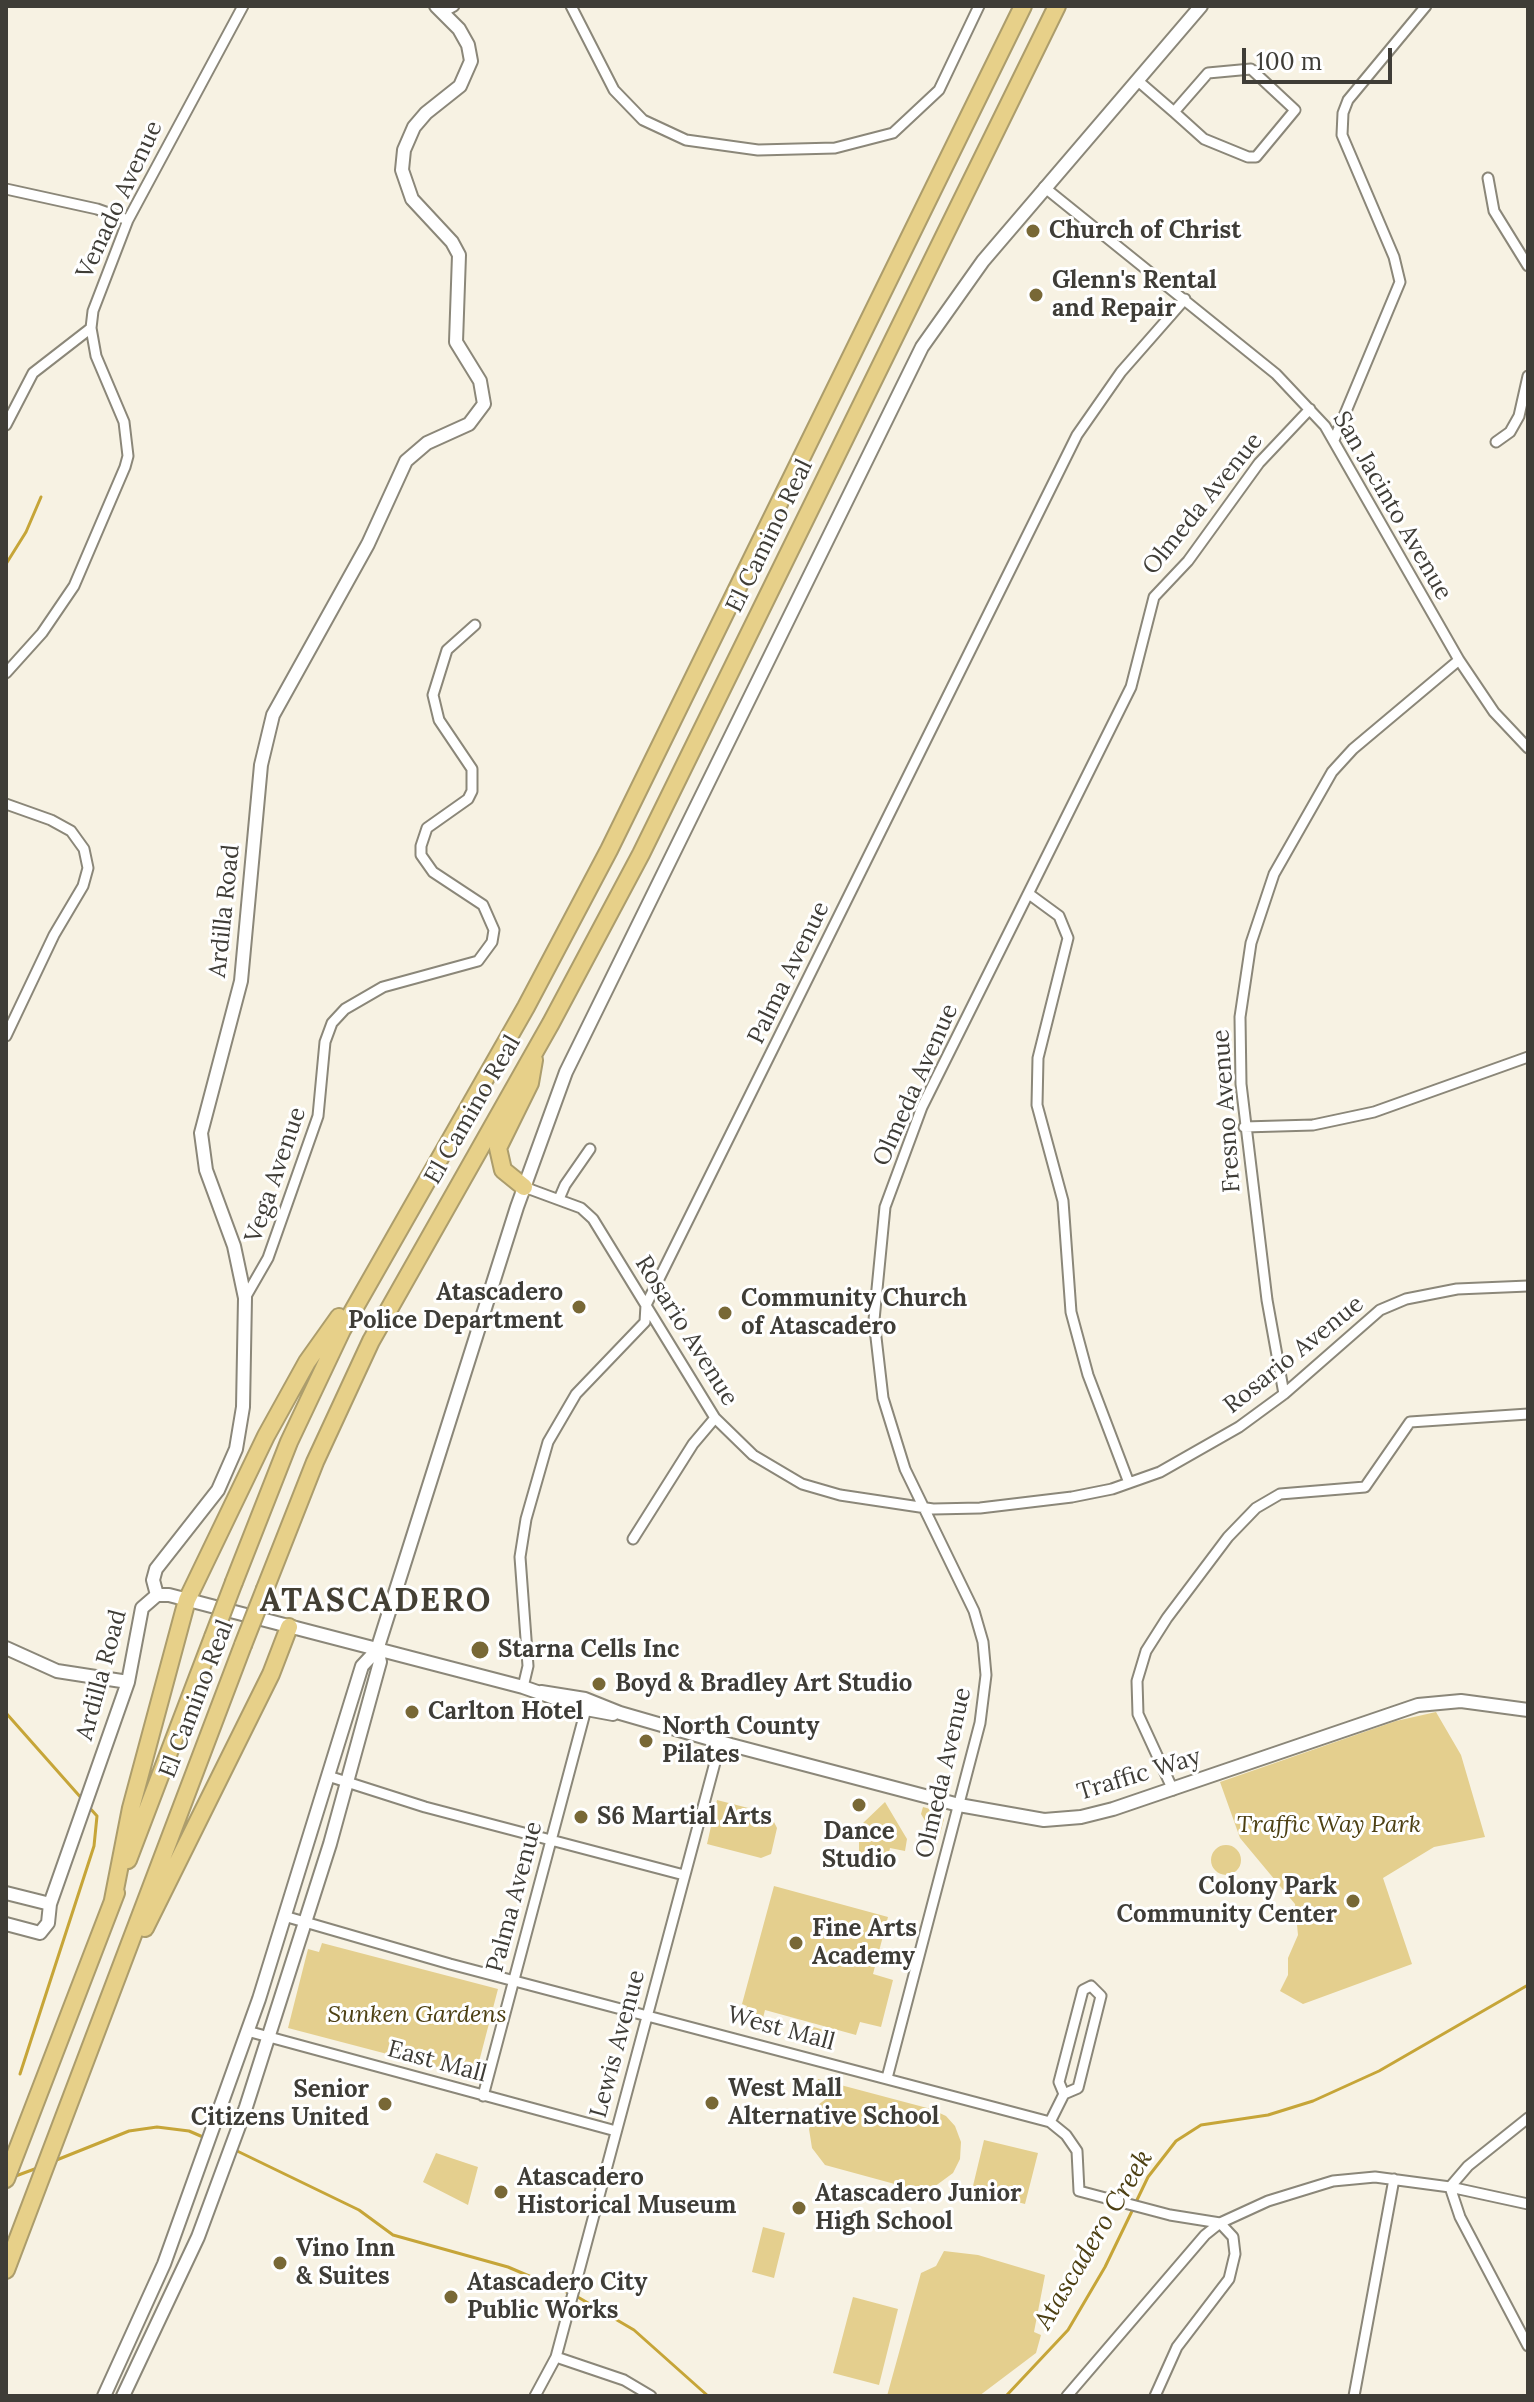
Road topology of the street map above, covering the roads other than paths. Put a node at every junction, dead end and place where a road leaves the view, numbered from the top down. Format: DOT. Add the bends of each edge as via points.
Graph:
graph roads {
  1 [pos="243,6"];
  2 [pos="571,6"];
  3 [pos="979,6"];
  4 [pos="1022,6"];
  5 [pos="1057,6"];
  6 [pos="1064,6"];
  7 [pos="1201,6"];
  8 [pos="1426,6"];
  9 [pos="444,8"];
  10 [pos="1034,53"];
  11 [pos="1137,80"];
  12 [pos="1174,112"];
  13 [pos="1488,178"];
  14 [pos="1044,187"];
  15 [pos="6,189"];
  16 [pos="128,220"];
  17 [pos="1528,266"];
  18 [pos="1185,299"];
  19 [pos="91,328"];
  20 [pos="1528,376"];
  21 [pos="1310,409"];
  22 [pos="6,425"];
  23 [pos="1334,440"];
  24 [pos="1496,442"];
  25 [pos="475,625"];
  26 [pos="1459,660"];
  27 [pos="6,673"];
  28 [pos="1528,748"];
  29 [pos="6,804"];
  30 [pos="1029,894"];
  31 [pos="6,1036"];
  32 [pos="536,1050"];
  33 [pos="1528,1057"];
  34 [pos="1244,1127"];
  35 [pos="590,1149"];
  36 [pos="524,1187"];
  37 [pos="559,1199"];
  38 [pos="375,1267"];
  39 [pos="1528,1286"];
  40 [pos="245,1298"];
  41 [pos="646,1305"];
  42 [pos="1284,1394"];
  43 [pos="1528,1414"];
  44 [pos="715,1418"];
  45 [pos="1129,1483"];
  46 [pos="922,1507"];
  47 [pos="633,1539"];
  48 [pos="157,1595"];
  49 [pos="187,1600"];
  50 [pos="289,1627"];
  51 [pos="6,1648"];
  52 [pos="377,1650"];
  53 [pos="128,1682"];
  54 [pos="523,1687"];
  55 [pos="541,1692"];
  56 [pos="586,1709"];
  57 [pos="1528,1710"];
  58 [pos="620,1713"];
  59 [pos="721,1740"];
  60 [pos="328,1776"];
  61 [pos="345,1781"];
  62 [pos="1173,1790"];
  63 [pos="959,1805"];
  64 [pos="550,1840"];
  65 [pos="684,1875"];
  66 [pos="6,1893"];
  67 [pos="113,1900"];
  68 [pos="50,1904"];
  69 [pos="284,1916"];
  70 [pos="306,1923"];
  71 [pos="6,1924"];
  72 [pos="514,1981"];
  73 [pos="106,2004"];
  74 [pos="647,2014"];
  75 [pos="247,2031"];
  76 [pos="269,2037"];
  77 [pos="887,2078"];
  78 [pos="1064,2094"];
  79 [pos="483,2096"];
  80 [pos="1528,2118"];
  81 [pos="1050,2122"];
  82 [pos="616,2131"];
  83 [pos="10,2166"];
  84 [pos="1394,2179"];
  85 [pos="1450,2187"];
  86 [pos="1528,2204"];
  87 [pos="1220,2223"];
  88 [pos="6,2270"];
  89 [pos="1528,2346"];
  90 [pos="556,2357"];
  91 [pos="104,2396"];
  92 [pos="123,2396"];
  93 [pos="535,2396"];
  94 [pos="651,2396"];
  95 [pos="1067,2396"];
  96 [pos="1155,2396"];
  97 [pos="1354,2396"];
  1 -- 16 [label="street, Venado Avenue"];
  2 -- 3 [label="street" via="614,90 643,120 686,140 758,150 835,148 893,133 931,101 947,79"];
  4 -- 38 [label="highway, El Camino Real" via="609,850 526,1007"];
  5 -- 10 [label="highway, El Camino Real"];
  6 -- 10 [label="highway"];
  7 -- 11 [label="street"];
  8 -- 23 [label="street" via="1348,100 1343,113 1342,135 1400,282"];
  9 -- 40 [label="street, Ardilla Road" via="468,45 469,70 460,86 414,127 402,170 412,199 459,255 456,342 480,381 484,404 469,424 427,443 406,461 375,531 287,685 268,730 241,981 201,1133 206,1170 234,1246"];
  10 -- 32 [label="highway, El Camino Real" via="641,854"];
  11 -- 12 [label="street"];
  11 -- 14 [label="street"];
  12 -- 12 [label="street" via="1208,73 1251,69 1295,110 1256,157 1204,139"];
  13 -- 17 [label="street" via="1494,211"];
  14 -- 18 [label="street, San Jacinto Avenue"];
  14 -- 36 [label="street" via="958,293 912,367 566,1072"];
  15 -- 16 [label="street"];
  16 -- 19 [label="street, Venado Avenue" via="97,297"];
  18 -- 21 [label="street, San Jacinto Avenue"];
  18 -- 41 [label="street, Palma Avenue" via="1099,402 1046,492"];
  19 -- 22 [label="street" via="33,373"];
  19 -- 27 [label="street, Venado Avenue" via="96,356 124,422 128,456 74,586"];
  20 -- 24 [label="street" via="1519,416"];
  21 -- 23 [label="street, San Jacinto Avenue"];
  21 -- 30 [label="street, Olmeda Avenue" via="1259,463 1188,561 1154,597 1131,687"];
  23 -- 26 [label="street, San Jacinto Avenue"];
  25 -- 40 [label="street, Vega Avenue" via="447,650 433,695 439,720 472,769 472,791 427,828 421,855 433,872 483,905 492,920 492,942 478,961 383,987 332,1023 325,1042 318,1116 268,1258"];
  26 -- 28 [label="street, San Jacinto Avenue" via="1494,712"];
  26 -- 34 [label="street, Fresno Avenue" via="1332,772 1261,902 1244,979 1239,1057"];
  29 -- 31 [label="street" via="71,831 84,849 88,868"];
  30 -- 45 [label="street" via="1059,916 1068,938 1038,1058 1037,1105 1063,1201 1071,1312 1088,1375"];
  30 -- 46 [label="street, Olmeda Avenue" via="922,1107 885,1207 875,1285 877,1358 892,1436"];
  32 -- 36 [label="highway" via="530,1083 498,1148 503,1170"];
  32 -- 73 [label="highway, El Camino Real, bridge" via="371,1341 315,1462"];
  33 -- 34 [label="street" via="1374,1112 1313,1125"];
  34 -- 42 [label="street, Fresno Avenue"];
  35 -- 37 [label="street"];
  36 -- 37 [label="street, Rosario Avenue"];
  36 -- 52 [label="street"];
  37 -- 41 [label="street, Rosario Avenue" via="593,1219"];
  38 -- 49 [label="highway" via="307,1362"];
  38 -- 67 [label="highway, El Camino Real, bridge" via="295,1429"];
  39 -- 42 [label="street, Rosario Avenue" via="1457,1289 1380,1310"];
  40 -- 48 [label="street, Ardilla Road" via="243,1407 236,1449 218,1490 156,1569"];
  41 -- 44 [label="street, Rosario Avenue"];
  41 -- 54 [label="street, Palma Avenue" via="645,1322 576,1394 548,1442 520,1557 528,1666"];
  42 -- 45 [label="street, Rosario Avenue" via="1200,1450"];
  43 -- 62 [label="street" via="1410,1422 1365,1487 1280,1494 1256,1508 1228,1537 1146,1651 1137,1681 1138,1714"];
  44 -- 46 [label="street, Rosario Avenue" via="753,1455 802,1484"];
  44 -- 47 [label="street"];
  45 -- 46 [label="street, Rosario Avenue" via="1025,1504"];
  46 -- 63 [label="street, Olmeda Avenue" via="974,1611 985,1658 984,1707"];
  48 -- 49 [label="street, Traffic Way"];
  48 -- 53 [label="street, Ardilla Road" via="142,1608"];
  49 -- 50 [label="street, Traffic Way"];
  49 -- 67 [label="highway" via="131,1808"];
  50 -- 52 [label="street, Traffic Way"];
  50 -- 73 [label="highway" via="245,1728"];
  51 -- 53 [label="street" via="57,1671"];
  52 -- 54 [label="street, Traffic Way"];
  52 -- 60 [label="street" via="362,1666"];
  52 -- 61 [label="street" via="378,1671"];
  53 -- 68 [label="street, Ardilla Road"];
  54 -- 55 [label="street, Traffic Way"];
  55 -- 56 [label="street, Traffic Way"];
  55 -- 58 [label="street, Traffic Way" via="585,1699"];
  56 -- 58 [label="street, Traffic Way"];
  56 -- 64 [label="street, Palma Avenue"];
  57 -- 62 [label="street, Traffic Way" via="1461,1701 1418,1705"];
  58 -- 59 [label="street, Traffic Way"];
  59 -- 63 [label="street, Traffic Way"];
  59 -- 65 [label="street, Lewis Avenue"];
  60 -- 61 [label="street"];
  60 -- 69 [label="street"];
  61 -- 64 [label="street"];
  61 -- 70 [label="street"];
  62 -- 63 [label="street, Traffic Way" via="1063,1819 1014,1817"];
  63 -- 77 [label="street, Olmeda Avenue"];
  64 -- 65 [label="street"];
  64 -- 72 [label="street, Palma Avenue"];
  65 -- 74 [label="street, Lewis Avenue"];
  66 -- 68 [label="street"];
  67 -- 83 [label="highway, El Camino Real"];
  68 -- 71 [label="street, Ardilla Road" via="48,1923 40,1933"];
  69 -- 70 [label="street, West Mall"];
  69 -- 75 [label="street"];
  70 -- 72 [label="street, West Mall"];
  70 -- 76 [label="street"];
  72 -- 74 [label="street, West Mall"];
  72 -- 79 [label="street, Palma Avenue"];
  73 -- 88 [label="highway, El Camino Real"];
  74 -- 77 [label="street, West Mall"];
  74 -- 82 [label="street, Lewis Avenue"];
  75 -- 76 [label="street, East Mall"];
  75 -- 91 [label="street" via="164,2264"];
  76 -- 79 [label="street, East Mall"];
  76 -- 92 [label="street" via="198,2237"];
  77 -- 81 [label="street, West Mall"];
  78 -- 78 [label="street" via="1078,2088 1101,1996 1091,1986 1083,1990 1059,2082"];
  78 -- 81 [label="street"];
  79 -- 82 [label="street, East Mall"];
  80 -- 85 [label="street"];
  81 -- 87 [label="street" via="1077,2151 1079,2191"];
  82 -- 90 [label="street, Lewis Avenue"];
  84 -- 85 [label="street"];
  84 -- 87 [label="street" via="1354,2178 1309,2186"];
  84 -- 97 [label="street"];
  85 -- 86 [label="street"];
  85 -- 89 [label="street" via="1460,2217"];
  87 -- 95 [label="street" via="1189,2252"];
  87 -- 96 [label="street" via="1235,2242 1229,2279 1177,2347"];
  90 -- 93 [label="street, Lewis Avenue"];
  90 -- 94 [label="street" via="624,2380"];
}
